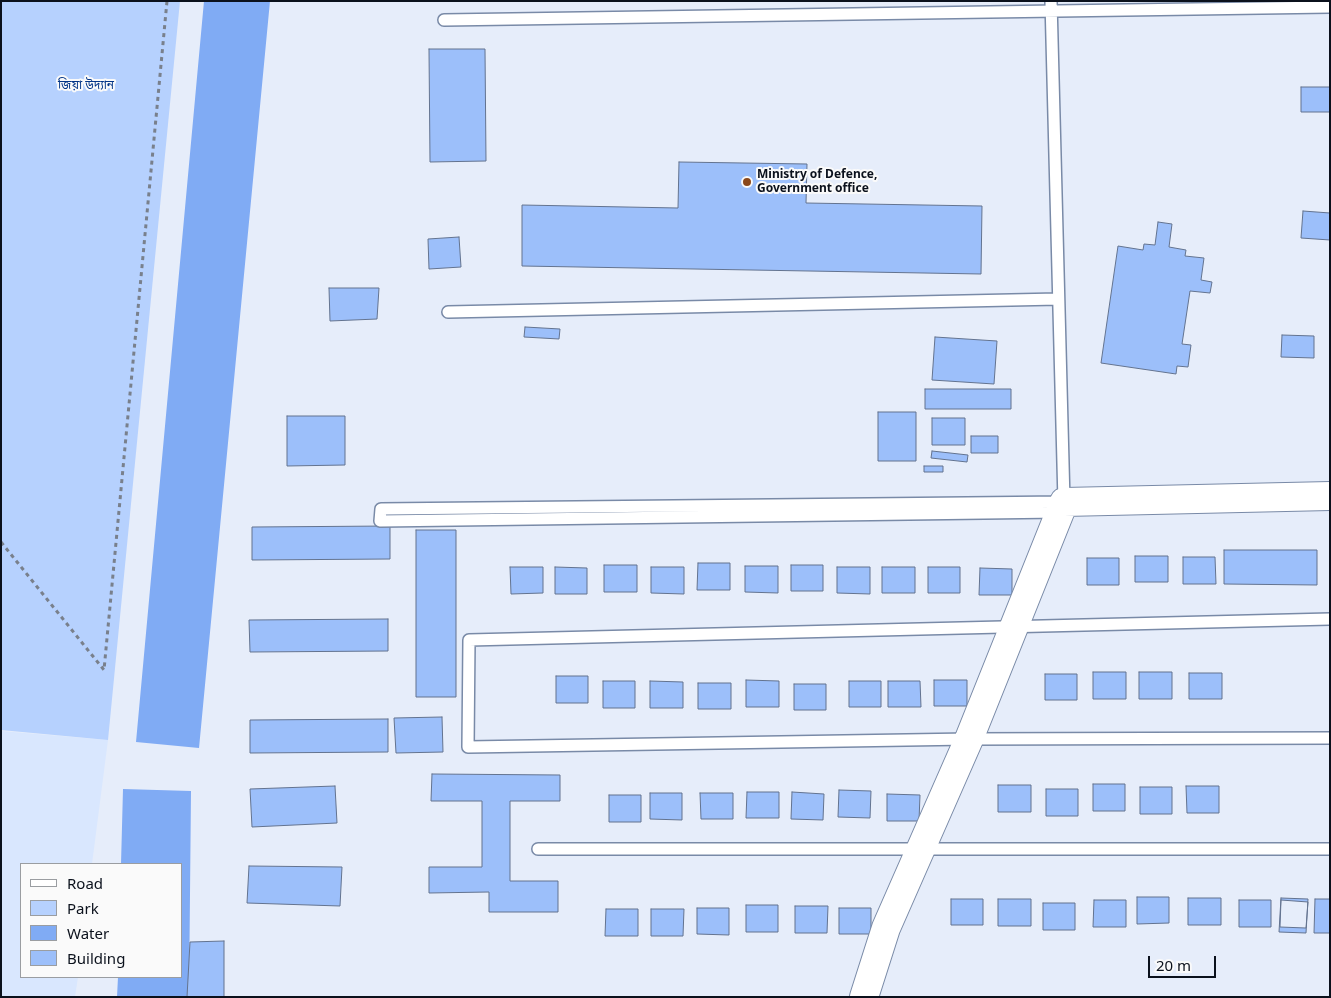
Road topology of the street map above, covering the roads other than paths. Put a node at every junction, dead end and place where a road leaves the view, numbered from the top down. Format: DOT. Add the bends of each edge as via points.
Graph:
graph roads {
  1 [pos="1284,5"];
  2 [pos="1051,6"];
  3 [pos="1330,7"];
  4 [pos="444,20"];
  5 [pos="1058,300"];
  6 [pos="448,312"];
  7 [pos="1330,496"];
  8 [pos="1330,506"];
  9 [pos="1062,507"];
  10 [pos="1330,619"];
  11 [pos="1016,626"];
  12 [pos="1330,738"];
  13 [pos="969,739"];
  14 [pos="538,849"];
  15 [pos="920,849"];
  16 [pos="1330,849"];
  17 [pos="864,997"];
  1 -- 2 [label="lane"];
  1 -- 3 [label="lane"];
  2 -- 4 [label="lane"];
  2 -- 5 [label="lane"];
  5 -- 6 [label="lane"];
  5 -- 9 [label="lane"];
  7 -- 9 [label="street"];
  8 -- 9 [label="street"];
  9 -- 9 [label="lane" via="380,520 381,509"];
  9 -- 11 [label="street"];
  10 -- 11 [label="lane"];
  11 -- 13 [label="street"];
  11 -- 13 [label="lane" via="469,640 468,747"];
  12 -- 13 [label="lane"];
  13 -- 15 [label="street"];
  14 -- 15 [label="lane"];
  15 -- 16 [label="lane"];
  15 -- 17 [label="street" via="886,928"];
}
